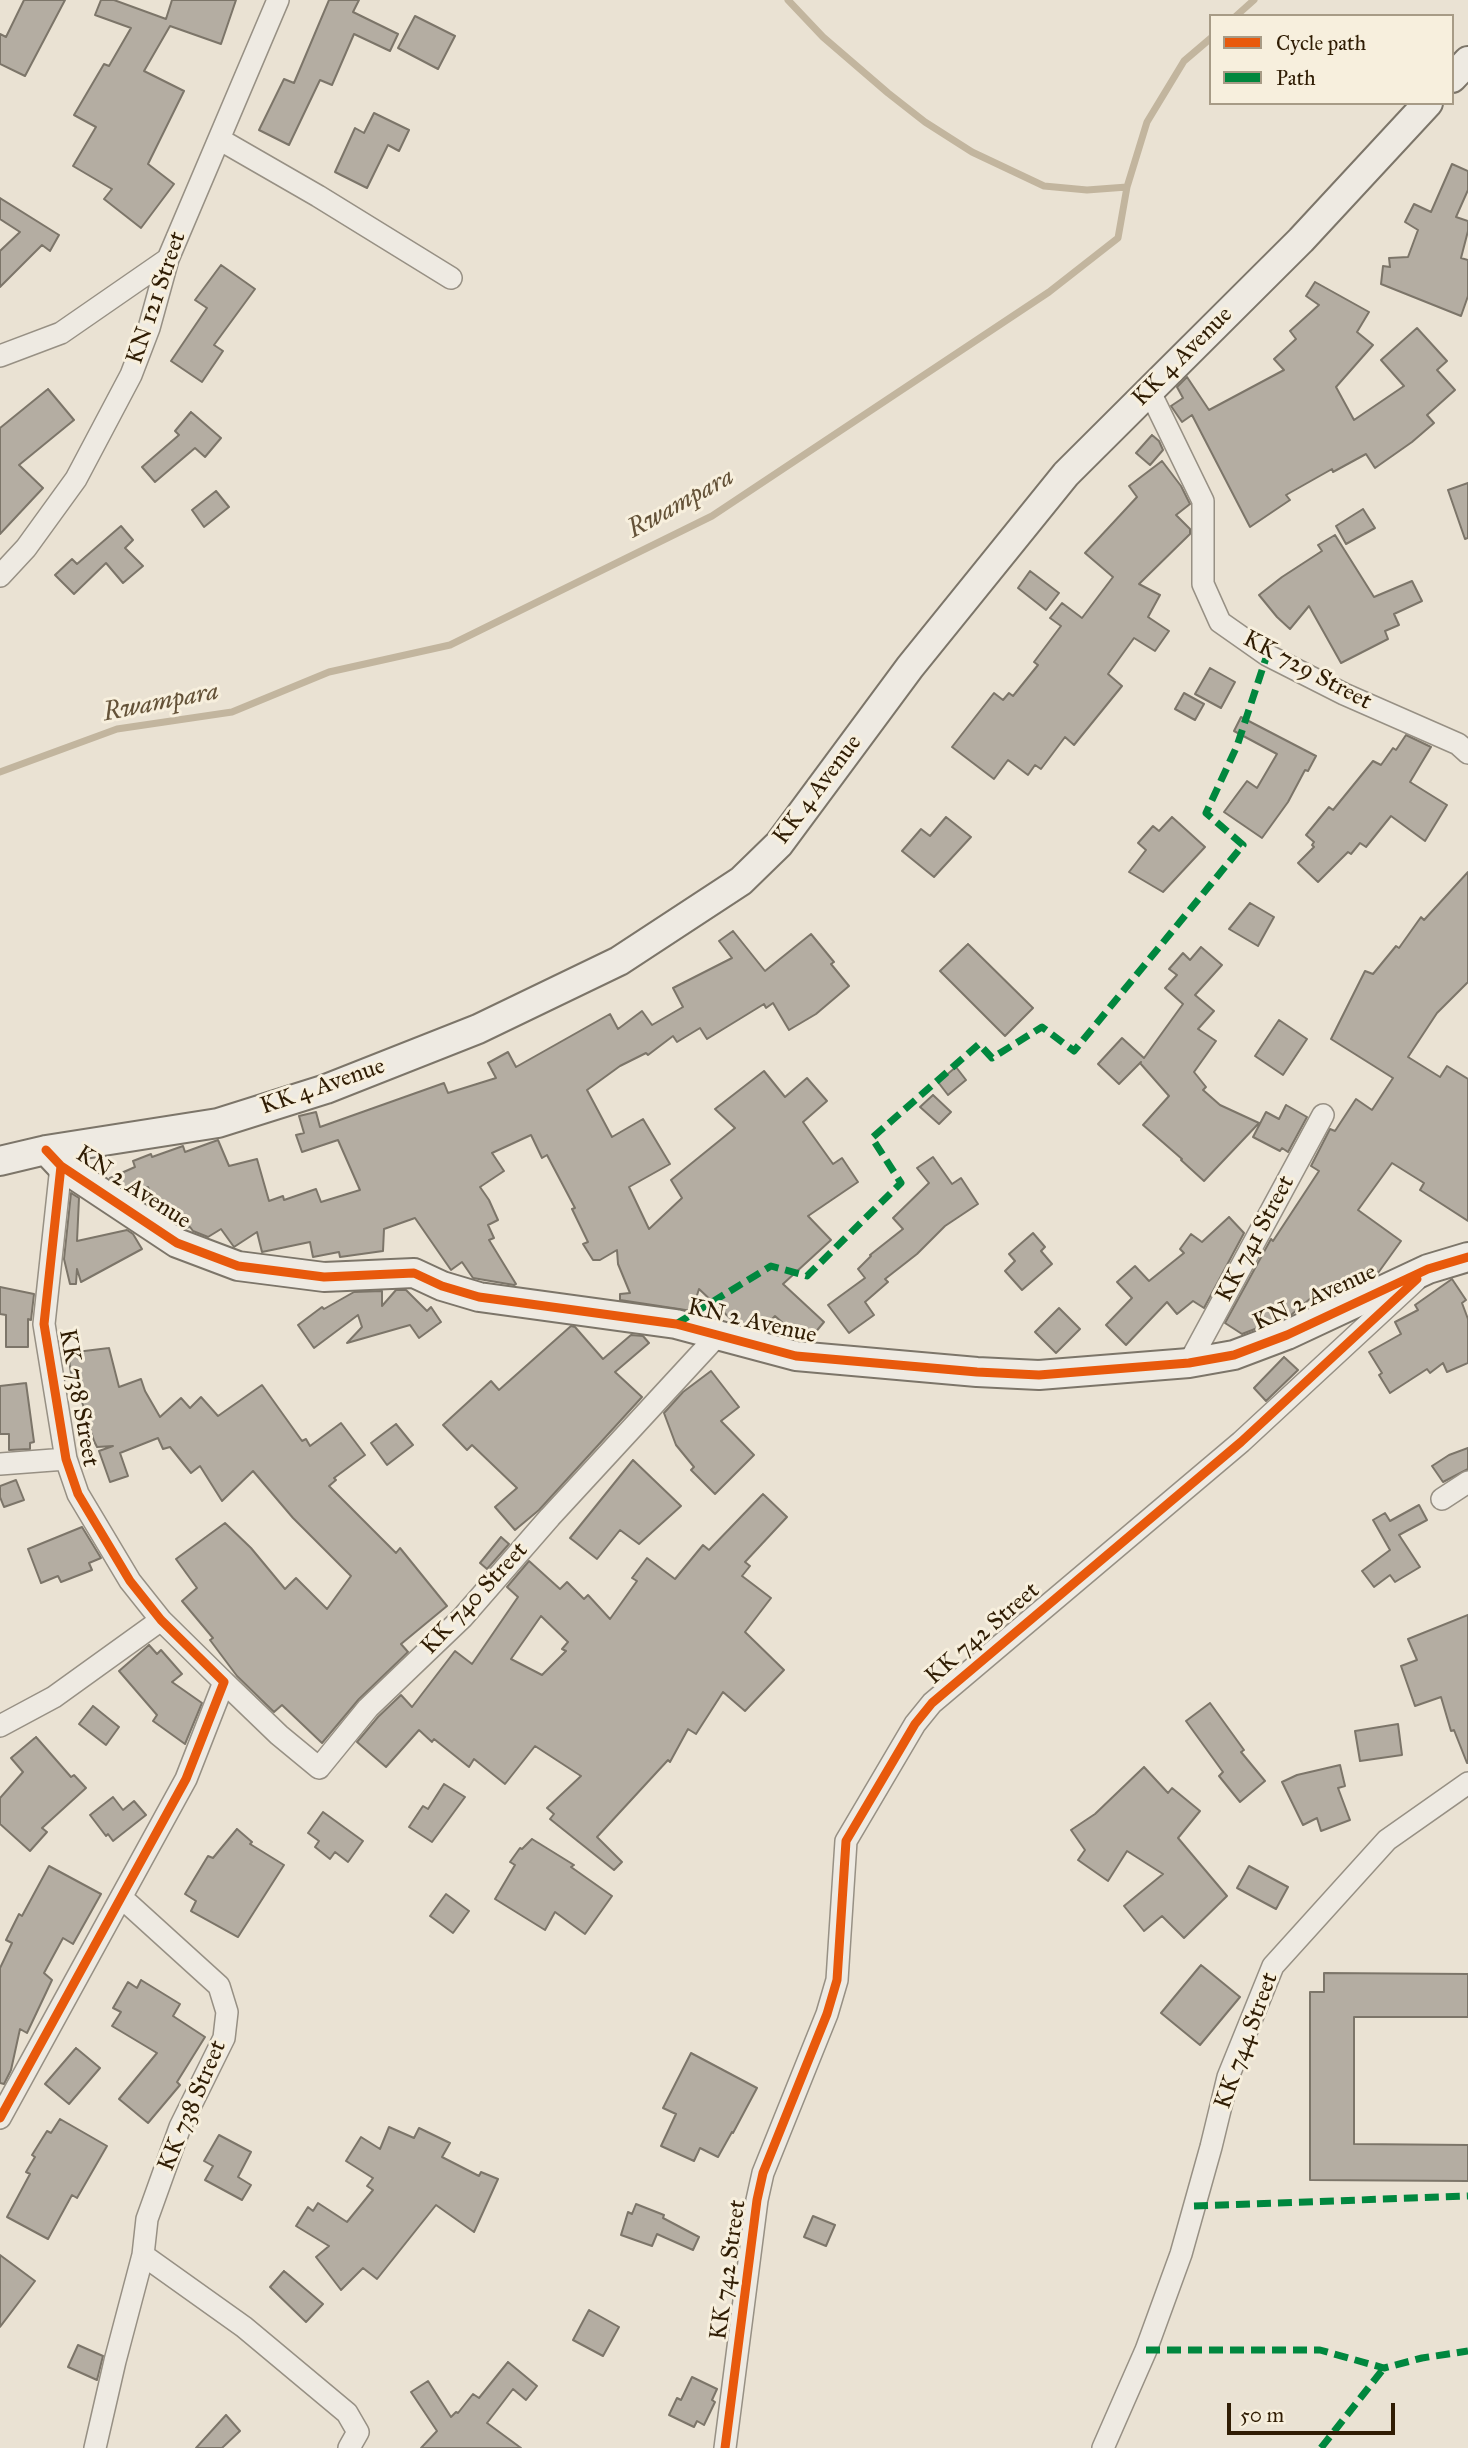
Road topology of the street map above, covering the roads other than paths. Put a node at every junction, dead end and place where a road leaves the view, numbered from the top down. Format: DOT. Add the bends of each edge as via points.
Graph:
graph roads {
  1 [pos="278,0"];
  2 [pos="1468,61"];
  3 [pos="1454,76"];
  4 [pos="1426,105"];
  5 [pos="219,139"];
  6 [pos="168,259"];
  7 [pos="451,278"];
  8 [pos="0,356"];
  9 [pos="1149,390"];
  10 [pos="0,576"];
  11 [pos="1468,753"];
  12 [pos="1323,1115"];
  13 [pos="53,1158"];
  14 [pos="0,1161"];
  15 [pos="1468,1257"];
  16 [pos="1429,1269"];
  17 [pos="717,1336"];
  18 [pos="1189,1363"];
  19 [pos="66,1459"];
  20 [pos="0,1464"];
  21 [pos="1468,1482"];
  22 [pos="1442,1499"];
  23 [pos="161,1620"];
  24 [pos="225,1682"];
  25 [pos="0,1726"];
  26 [pos="1468,1783"];
  27 [pos="122,1898"];
  28 [pos="0,2118"];
  29 [pos="144,2255"];
  30 [pos="95,2448"];
  31 [pos="349,2448"];
  32 [pos="724,2448"];
  33 [pos="1103,2448"];
  1 -- 5 [label="street, KN 121 Street"];
  2 -- 3 [label="main road"];
  4 -- 9 [label="main road, KK 4 Avenue" via="1301,240"];
  5 -- 6 [label="street, KN 121 Street"];
  5 -- 7 [label="street"];
  6 -- 8 [label="street" via="61,333"];
  6 -- 10 [label="street, KN 121 Street" via="131,374 76,479"];
  9 -- 11 [label="street, KK 729 Street" via="1203,501 1203,584 1220,622 1267,655 1458,744"];
  9 -- 13 [label="main road, KK 4 Avenue" via="1066,474 998,555 779,844 741,881 619,961 478,1029 326,1089 218,1123"];
  12 -- 18 [label="street, KK 741 Street"];
  13 -- 14 [label="main road, KK 4 Avenue"];
  13 -- 17 [label="main road, KN 2 Avenue" via="177,1243 239,1266 324,1276 414,1273 479,1297 676,1324"];
  13 -- 19 [label="street, KK 738 Street" via="44,1324"];
  15 -- 16 [label="main road, KN 2 Avenue"];
  16 -- 18 [label="main road, KN 2 Avenue" via="1287,1335 1234,1355"];
  16 -- 32 [label="street, KK 742 Street" via="1241,1442 932,1703 915,1724 846,1842 837,1980 763,2173"];
  17 -- 18 [label="main road, KN 2 Avenue" via="796,1356 1039,1375"];
  17 -- 24 [label="street, KK 740 Street" via="462,1618 368,1708 320,1768"];
  19 -- 20 [label="street"];
  19 -- 23 [label="street, KK 738 Street" via="78,1494 130,1581"];
  21 -- 22 [label="street"];
  23 -- 24 [label="street, KK 738 Street"];
  23 -- 25 [label="street" via="54,1697"];
  24 -- 27 [label="street" via="186,1779"];
  26 -- 33 [label="street, KK 744 Street" via="1387,1840 1273,1966 1228,2077 1181,2254"];
  27 -- 28 [label="street"];
  27 -- 29 [label="street, KK 738 Street" via="219,1986 228,2012 224,2038 180,2127 147,2219"];
  29 -- 30 [label="street, KK 738 Street"];
  29 -- 31 [label="street" via="255,2335 347,2413 358,2432"];
}
